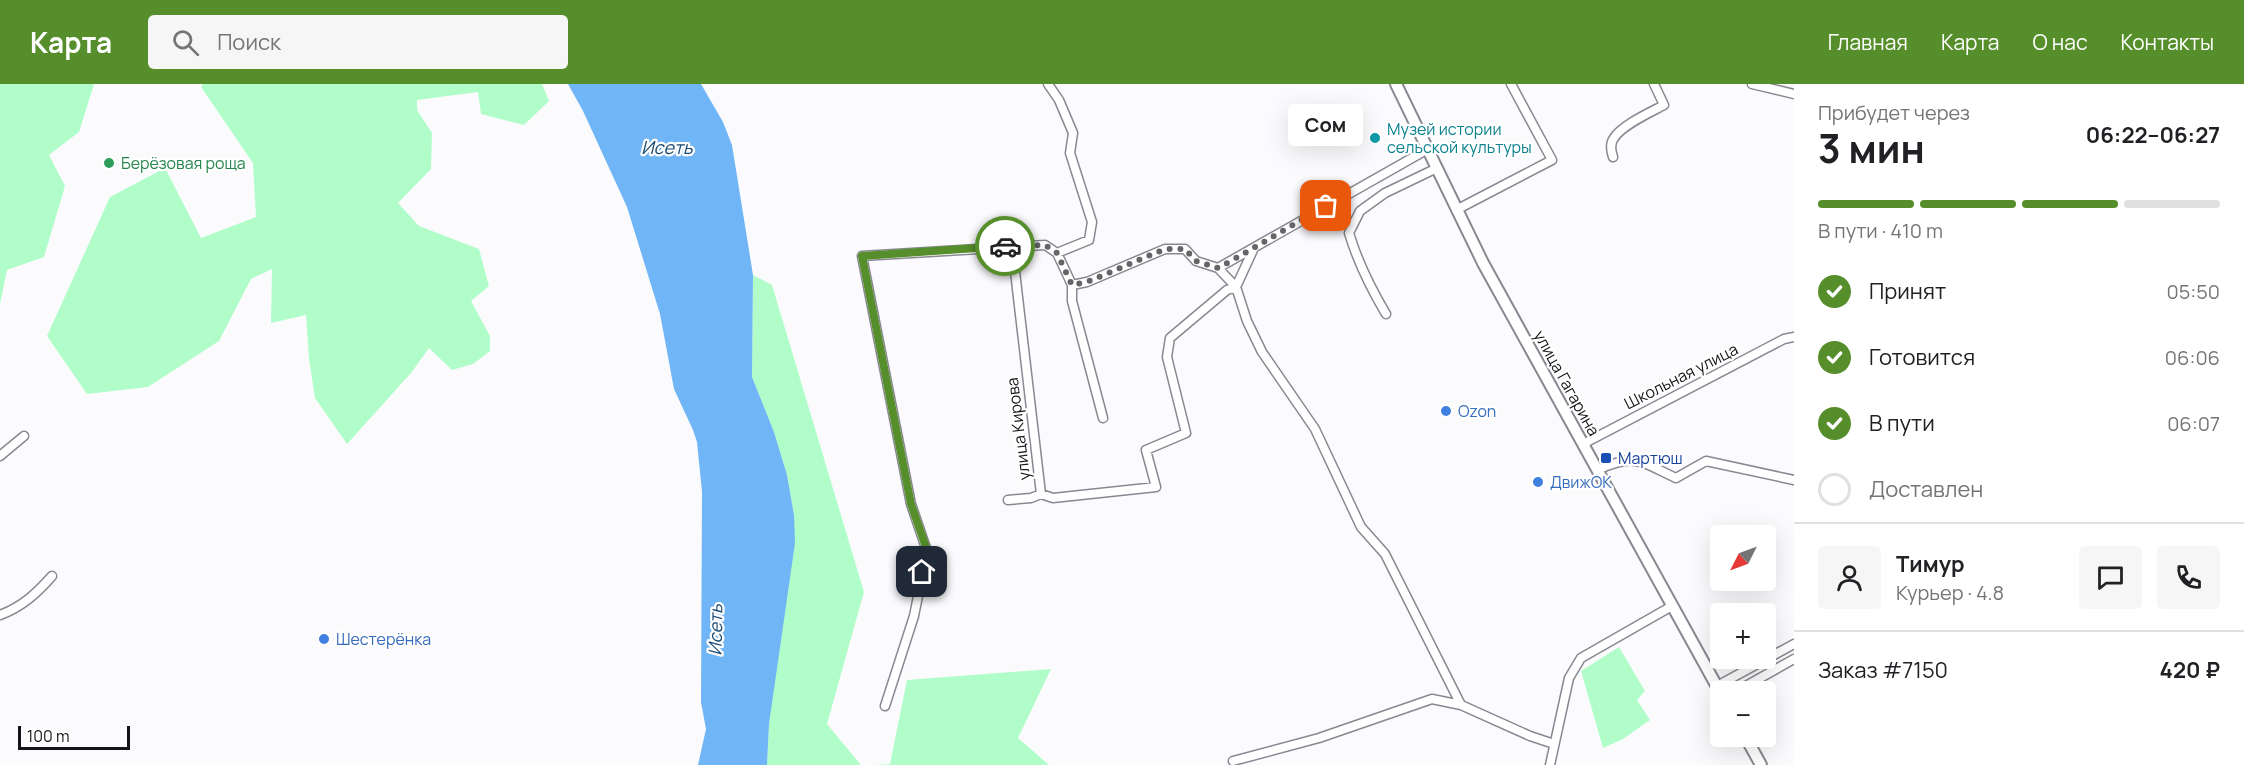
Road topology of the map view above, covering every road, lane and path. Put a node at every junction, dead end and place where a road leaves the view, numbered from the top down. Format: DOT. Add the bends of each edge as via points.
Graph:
graph roads {
  1 [pos="1048,84"];
  2 [pos="1396,84"];
  3 [pos="1511,84"];
  4 [pos="1653,84"];
  5 [pos="1752,84"];
  6 [pos="1794,94"];
  7 [pos="1428,149"];
  8 [pos="1613,157"];
  9 [pos="1437,168"];
  10 [pos="1456,210"];
  11 [pos="1011,246"];
  12 [pos="1253,249"];
  13 [pos="1057,253"];
  14 [pos="1218,268"];
  15 [pos="1072,285"];
  16 [pos="1236,287"];
  17 [pos="1386,314"];
  18 [pos="1794,336"];
  19 [pos="1102,418"];
  20 [pos="24,436"];
  21 [pos="1583,444"];
  22 [pos="0,456"];
  23 [pos="1597,470"];
  24 [pos="1794,480"];
  25 [pos="1041,494"];
  26 [pos="1008,500"];
  27 [pos="52,576"];
  28 [pos="1672,606"];
  29 [pos="0,615"];
  30 [pos="1794,644"];
  31 [pos="1794,659"];
  32 [pos="1714,681"];
  33 [pos="1732,681"];
  34 [pos="1755,681"];
  35 [pos="1461,705"];
  36 [pos="885,706"];
  37 [pos="1554,744"];
  38 [pos="1751,747"];
  39 [pos="1233,761"];
  40 [pos="1550,765"];
  41 [pos="1761,765"];
  1 -- 13 [label="street" via="1072,133 1070,153 1092,222 1089,240"];
  2 -- 7 [label="main road, улица Гагарина"];
  3 -- 10 [label="street" via="1552,160"];
  4 -- 8 [label="street" via="1664,105 1614,138"];
  5 -- 6 [label="street"];
  7 -- 9 [label="main road, улица Гагарина"];
  7 -- 12 [label="street"];
  9 -- 10 [label="main road, улица Гагарина"];
  9 -- 17 [label="street" via="1386,193 1360,211 1349,233 1367,283"];
  10 -- 21 [label="main road, улица Гагарина"];
  11 -- 13 [label="street" via="1045,245"];
  11 -- 25 [label="street, улица Кирова"];
  11 -- 36 [label="street" via="862,256 911,504 927,550 914,616"];
  12 -- 14 [label="street"];
  12 -- 16 [label="street"];
  13 -- 15 [label="street"];
  14 -- 15 [label="street" via="1196,261 1185,249 1165,249"];
  14 -- 16 [label="street"];
  15 -- 19 [label="street" via="1072,301"];
  16 -- 25 [label="street, улица Кирова" via="1227,290 1170,338 1167,357 1186,433 1146,450 1156,487 1053,498"];
  16 -- 35 [label="street" via="1246,321 1262,352 1315,429 1361,527 1385,554"];
  18 -- 21 [label="street, Школьная улица"];
  20 -- 22 [label="street"];
  21 -- 23 [label="main road, улица Гагарина"];
  23 -- 24 [label="street" via="1618,461 1638,460 1676,478 1706,461"];
  23 -- 28 [label="main road, улица Гагарина"];
  25 -- 26 [label="street"];
  27 -- 29 [label="street" via="33,596"];
  28 -- 32 [label="main road, улица Гагарина"];
  28 -- 37 [label="street" via="1581,658 1569,678"];
  30 -- 33 [label="street"];
  31 -- 34 [label="street"];
  35 -- 37 [label="street"];
  35 -- 39 [label="street" via="1432,699 1319,738"];
  37 -- 40 [label="street"];
  38 -- 41 [label="main road"];
}
